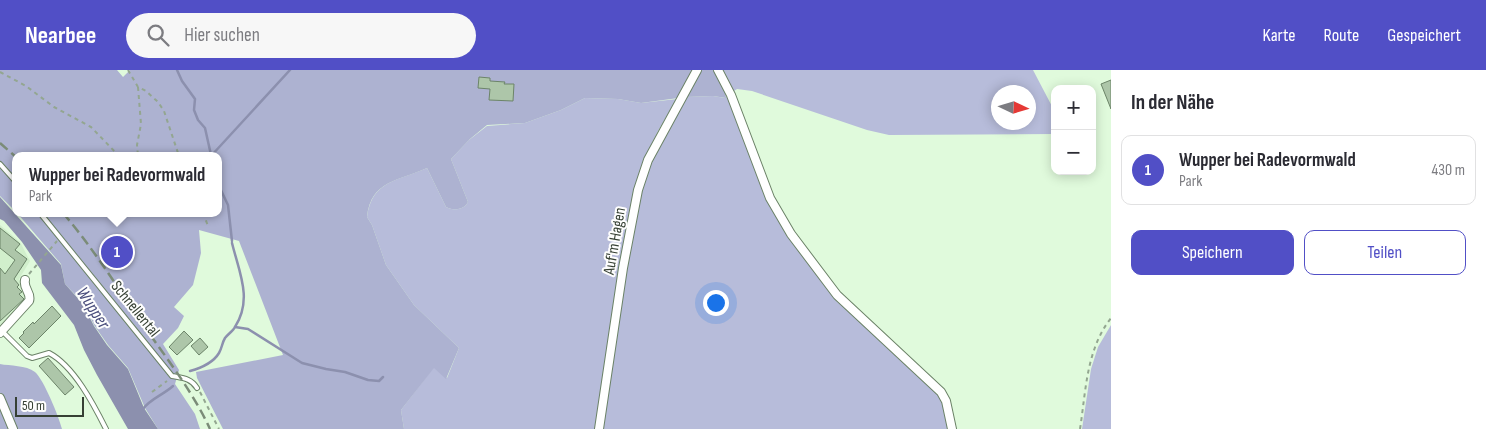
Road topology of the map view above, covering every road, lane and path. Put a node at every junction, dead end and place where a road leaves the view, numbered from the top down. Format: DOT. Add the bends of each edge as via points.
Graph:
graph roads {
  1 [pos="128,70"];
  2 [pos="697,70"];
  3 [pos="718,70"];
  4 [pos="0,72"];
  5 [pos="138,87"];
  6 [pos="115,152"];
  7 [pos="138,152"];
  8 [pos="178,152"];
  9 [pos="0,164"];
  10 [pos="12,178"];
  11 [pos="43,217"];
  12 [pos="205,217"];
  13 [pos="208,226"];
  14 [pos="55,243"];
  15 [pos="34,267"];
  16 [pos="25,280"];
  17 [pos="1111,318"];
  18 [pos="1,331"];
  19 [pos="168,380"];
  20 [pos="197,388"];
  21 [pos="152,392"];
  22 [pos="0,398"];
  23 [pos="13,429"];
  24 [pos="106,429"];
  25 [pos="219,429"];
  26 [pos="599,429"];
  27 [pos="952,429"];
  28 [pos="1080,429"];
  1 -- 5 [label="path"];
  2 -- 26 [label="street, Auf'm Hagen" via="648,160 638,190"];
  3 -- 27 [label="street" via="731,95 770,198 783,221 837,295 941,392"];
  4 -- 6 [label="path" via="91,127"];
  5 -- 7 [label="path" via="141,124"];
  5 -- 8 [label="path" via="158,102 164,111"];
  9 -- 10 [label="lane"];
  11 -- 20 [label="lane, Schnellental" via="172,376 186,378"];
  12 -- 13 [label="path"];
  14 -- 15 [label="path"];
  16 -- 18 [label="street" via="29,301"];
  17 -- 28 [label="path" via="1091,355"];
  18 -- 24 [label="lane" via="27,356 32,358 50,353 62,363 90,397"];
  19 -- 21 [label="path"];
  20 -- 25 [label="path"];
  22 -- 23 [label="street"];
}
